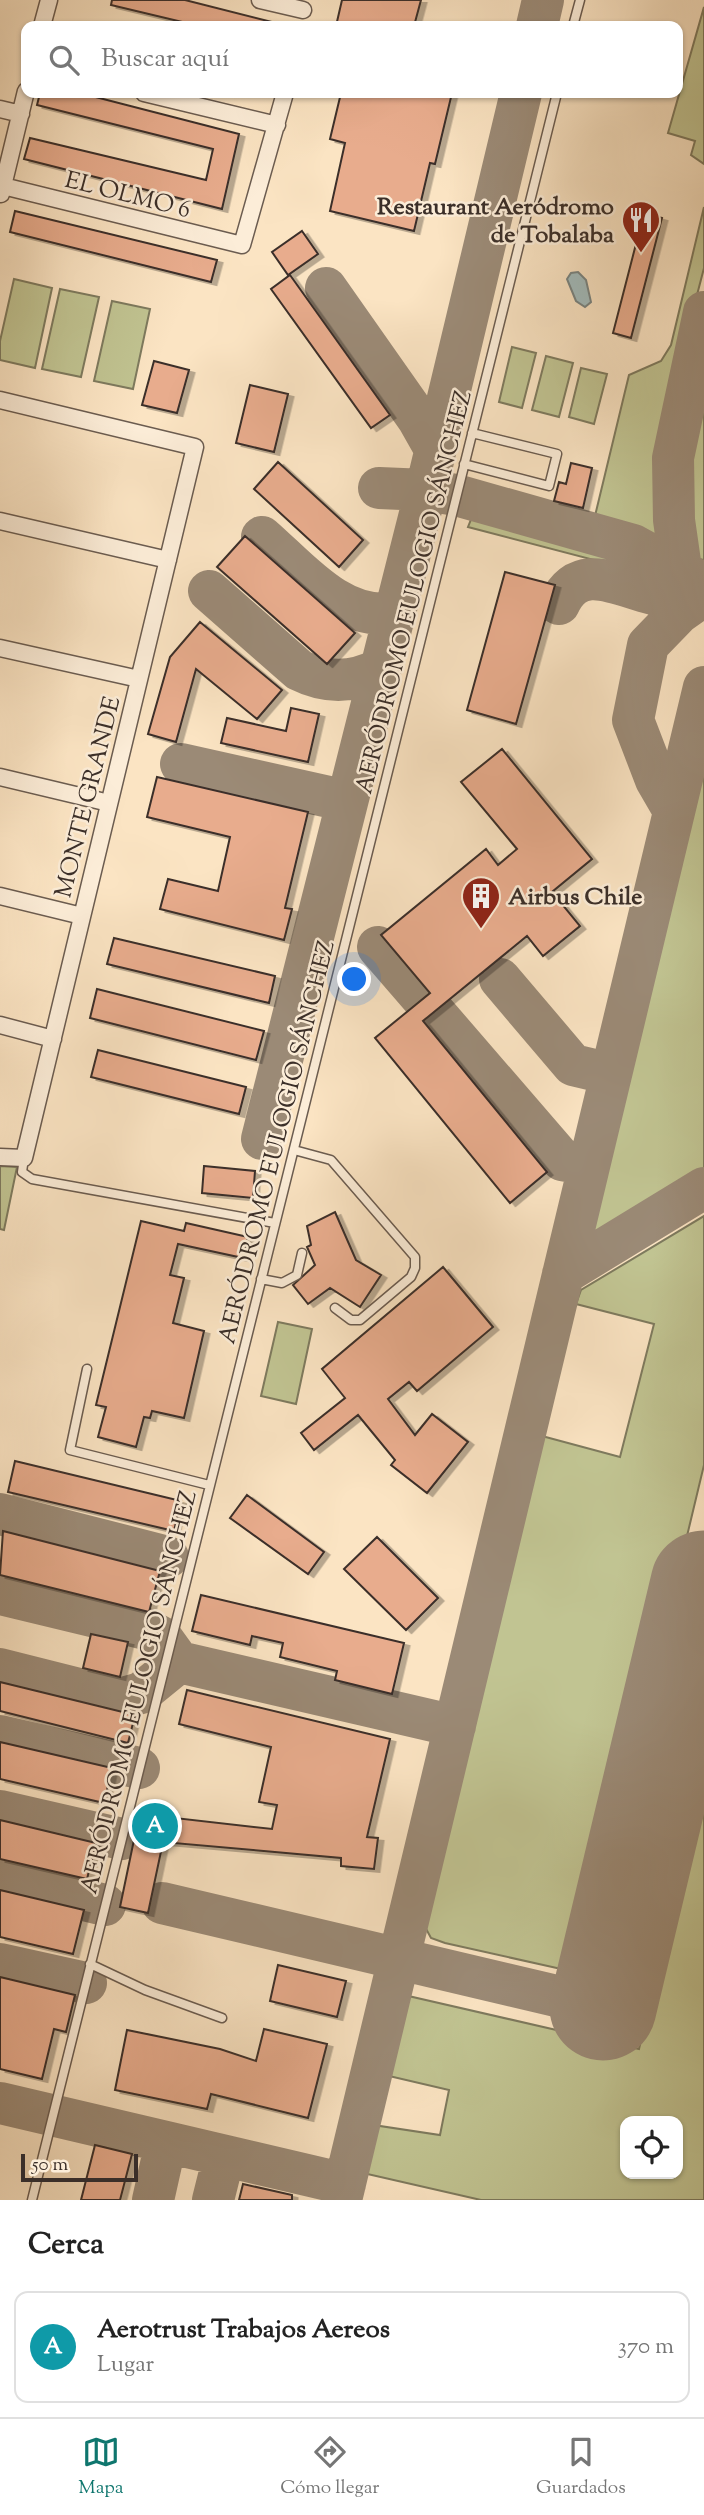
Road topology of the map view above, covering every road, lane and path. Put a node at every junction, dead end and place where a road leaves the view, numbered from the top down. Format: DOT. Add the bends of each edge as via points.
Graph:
graph roads {
  1 [pos="49,0"];
  2 [pos="260,0"];
  3 [pos="580,0"];
  4 [pos="303,12"];
  5 [pos="43,21"];
  6 [pos="574,21"];
  7 [pos="24,98"];
  8 [pos="165,98"];
  9 [pos="284,98"];
  10 [pos="556,98"];
  11 [pos="0,109"];
  12 [pos="20,114"];
  13 [pos="277,125"];
  14 [pos="1,192"];
  15 [pos="0,400"];
  16 [pos="472,433"];
  17 [pos="464,464"];
  18 [pos="0,521"];
  19 [pos="168,560"];
  20 [pos="0,648"];
  21 [pos="139,679"];
  22 [pos="0,777"];
  23 [pos="109,803"];
  24 [pos="0,896"];
  25 [pos="82,916"];
  26 [pos="0,1025"];
  27 [pos="52,1039"];
  28 [pos="294,1150"];
  29 [pos="0,1157"];
  30 [pos="24,1158"];
  31 [pos="275,1223"];
  32 [pos="302,1253"];
  33 [pos="261,1279"];
  34 [pos="335,1308"];
  35 [pos="87,1369"];
  36 [pos="209,1485"];
  37 [pos="90,1964"];
  38 [pos="222,2018"];
  39 [pos="32,2200"];
  1 -- 5 [label="street"];
  2 -- 4 [label="street"];
  3 -- 6 [label="lane"];
  7 -- 12 [label="street"];
  8 -- 13 [label="street"];
  9 -- 13 [label="street"];
  10 -- 16 [label="lane, AERÓDROMO EULOGIO SÁNCHEZ"];
  11 -- 12 [label="street"];
  12 -- 14 [label="street"];
  13 -- 14 [label="street, EL OLMO 6" via="242,245"];
  15 -- 19 [label="street, MONTE GRANDE" via="195,447"];
  16 -- 17 [label="lane, AERÓDROMO EULOGIO SÁNCHEZ"];
  16 -- 17 [label="lane" via="556,454 549,486"];
  17 -- 28 [label="lane, AERÓDROMO EULOGIO SÁNCHEZ"];
  18 -- 19 [label="street"];
  19 -- 21 [label="street, MONTE GRANDE"];
  20 -- 21 [label="street"];
  21 -- 23 [label="street, MONTE GRANDE"];
  22 -- 23 [label="street"];
  23 -- 25 [label="street, MONTE GRANDE"];
  24 -- 25 [label="street"];
  25 -- 27 [label="street, MONTE GRANDE"];
  26 -- 27 [label="street"];
  27 -- 30 [label="street, MONTE GRANDE"];
  28 -- 31 [label="lane, AERÓDROMO EULOGIO SÁNCHEZ"];
  28 -- 34 [label="lane" via="331,1160 415,1257 411,1277 360,1320 351,1320"];
  29 -- 30 [label="street"];
  30 -- 31 [label="lane" via="22,1172 32,1179"];
  31 -- 33 [label="lane, AERÓDROMO EULOGIO SÁNCHEZ"];
  32 -- 33 [label="lane" via="297,1275 282,1283"];
  33 -- 36 [label="lane, AERÓDROMO EULOGIO SÁNCHEZ"];
  35 -- 36 [label="lane" via="70,1450"];
  36 -- 37 [label="lane, AERÓDROMO EULOGIO SÁNCHEZ"];
  37 -- 38 [label="lane"];
  37 -- 39 [label="lane, AERÓDROMO EULOGIO SÁNCHEZ"];
}
